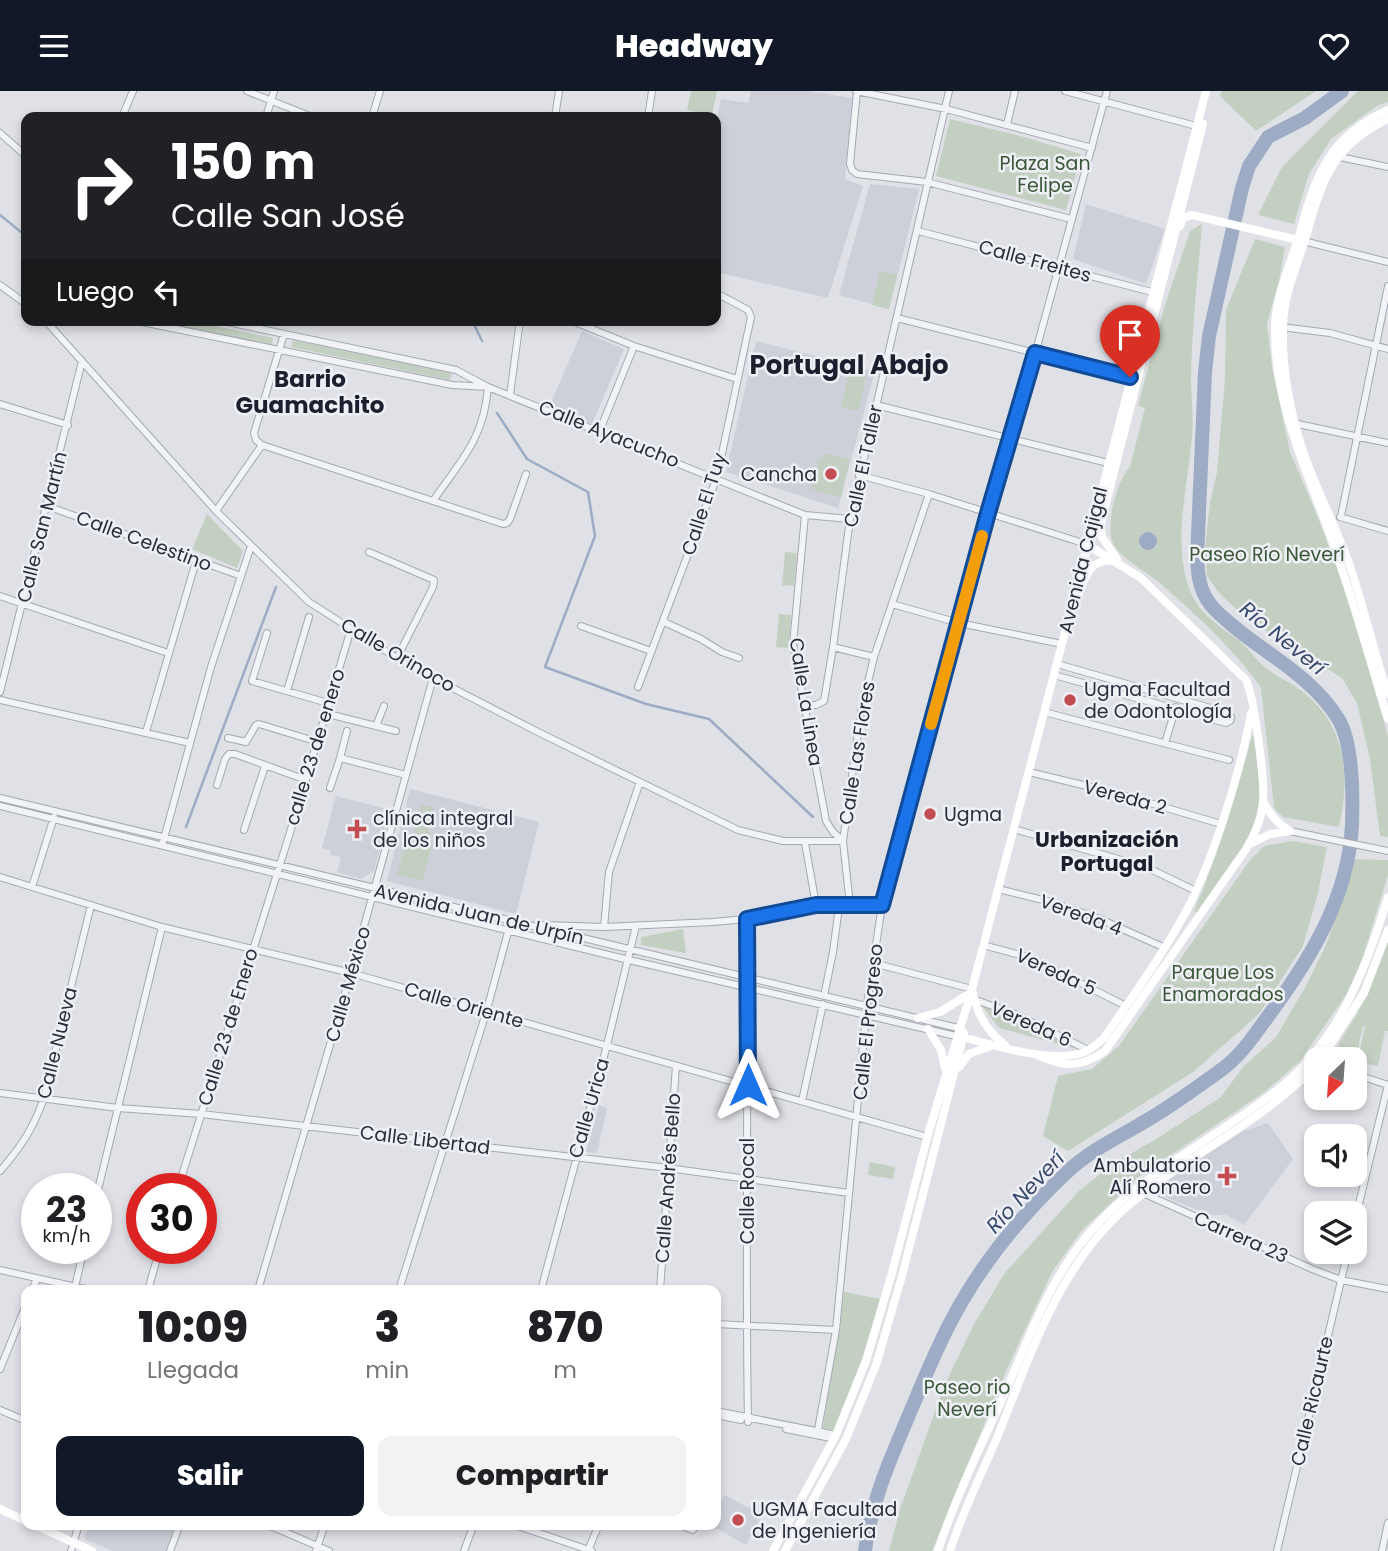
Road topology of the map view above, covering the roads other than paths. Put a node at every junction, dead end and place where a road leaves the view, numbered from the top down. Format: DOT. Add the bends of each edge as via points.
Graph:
graph roads {
  1 [pos="133,91"];
  2 [pos="247,91"];
  3 [pos="274,91"];
  4 [pos="380,91"];
  5 [pos="559,91"];
  6 [pos="652,91"];
  7 [pos="856,91"];
  8 [pos="949,91"];
  9 [pos="1015,91"];
  10 [pos="1065,91"];
  11 [pos="1107,91"];
  12 [pos="1206,91"];
  13 [pos="1211,91"];
  14 [pos="271,101"];
  15 [pos="1104,101"];
  16 [pos="946,109"];
  17 [pos="1388,110"];
  18 [pos="124,112"];
  19 [pos="268,112"];
  20 [pos="299,112"];
  21 [pos="374,112"];
  22 [pos="556,112"];
  23 [pos="649,112"];
  24 [pos="1388,119"];
  25 [pos="1007,124"];
  26 [pos="1199,126"];
  27 [pos="0,133"];
  28 [pos="1092,148"];
  29 [pos="21,152"];
  30 [pos="1334,155"];
  31 [pos="1388,167"];
  32 [pos="928,182"];
  33 [pos="1071,219"];
  34 [pos="918,230"];
  35 [pos="1174,238"];
  36 [pos="1301,241"];
  37 [pos="1388,262"];
  38 [pos="1058,267"];
  39 [pos="0,285"];
  40 [pos="1388,286"];
  41 [pos="1152,292"];
  42 [pos="721,296"];
  43 [pos="21,300"];
  44 [pos="897,318"];
  45 [pos="50,326"];
  46 [pos="162,326"];
  47 [pos="246,326"];
  48 [pos="519,326"];
  49 [pos="584,326"];
  50 [pos="1279,327"];
  51 [pos="588,328"];
  52 [pos="284,334"];
  53 [pos="634,346"];
  54 [pos="1376,346"];
  55 [pos="279,349"];
  56 [pos="1388,349"];
  57 [pos="1035,353"];
  58 [pos="82,361"];
  59 [pos="1130,377"];
  60 [pos="737,379"];
  61 [pos="488,387"];
  62 [pos="510,395"];
  63 [pos="0,404"];
  64 [pos="876,405"];
  65 [pos="1291,423"];
  66 [pos="68,425"];
  67 [pos="600,430"];
  68 [pos="1357,436"];
  69 [pos="1012,438"];
  70 [pos="1388,443"];
  71 [pos="262,445"];
  72 [pos="1108,463"];
  73 [pos="526,474"];
  74 [pos="859,475"];
  75 [pos="717,477"];
  76 [pos="929,494"];
  77 [pos="433,501"];
  78 [pos="47,506"];
  79 [pos="216,511"];
  80 [pos="988,513"];
  81 [pos="805,515"];
  82 [pos="1341,516"];
  83 [pos="850,519"];
  84 [pos="1329,521"];
  85 [pos="1388,531"];
  86 [pos="1087,544"];
  87 [pos="251,546"];
  88 [pos="369,552"];
  89 [pos="196,561"];
  90 [pos="1120,563"];
  91 [pos="241,576"];
  92 [pos="0,596"];
  93 [pos="23,604"];
  94 [pos="892,604"];
  95 [pos="309,617"];
  96 [pos="664,622"];
  97 [pos="959,623"];
  98 [pos="581,626"];
  99 [pos="1066,628"];
  100 [pos="351,629"];
  101 [pos="267,633"];
  102 [pos="1062,644"];
  103 [pos="833,647"];
  104 [pos="651,651"];
  105 [pos="168,653"];
  106 [pos="874,657"];
  107 [pos="397,658"];
  108 [pos="739,659"];
  109 [pos="1057,664"];
  110 [pos="1380,665"];
  111 [pos="1054,675"];
  112 [pos="433,678"];
  113 [pos="638,687"];
  114 [pos="287,691"];
  115 [pos="0,692"];
  116 [pos="1388,694"];
  117 [pos="0,700"];
  118 [pos="1253,702"];
  119 [pos="328,703"];
  120 [pos="803,705"];
  121 [pos="384,706"];
  122 [pos="1176,708"];
  123 [pos="1044,712"];
  124 [pos="332,715"];
  125 [pos="1388,719"];
  126 [pos="376,726"];
  127 [pos="347,731"];
  128 [pos="396,731"];
  129 [pos="146,732"];
  130 [pos="228,738"];
  131 [pos="318,742"];
  132 [pos="190,743"];
  133 [pos="1165,743"];
  134 [pos="340,758"];
  135 [pos="1229,760"];
  136 [pos="265,766"];
  137 [pos="1028,772"];
  138 [pos="406,775"];
  139 [pos="306,780"];
  140 [pos="639,782"];
  141 [pos="217,785"];
  142 [pos="330,788"];
  143 [pos="0,798"];
  144 [pos="1263,801"];
  145 [pos="0,806"];
  146 [pos="54,815"];
  147 [pos="1221,824"];
  148 [pos="1014,829"];
  149 [pos="244,830"];
  150 [pos="1290,831"];
  151 [pos="844,841"];
  152 [pos="163,842"];
  153 [pos="805,843"];
  154 [pos="1249,844"];
  155 [pos="1386,850"];
  156 [pos="279,866"];
  157 [pos="277,874"];
  158 [pos="0,877"];
  159 [pos="32,887"];
  160 [pos="998,889"];
  161 [pos="1196,891"];
  162 [pos="373,892"];
  163 [pos="1388,897"];
  164 [pos="90,905"];
  165 [pos="816,905"];
  166 [pos="850,905"];
  167 [pos="882,905"];
  168 [pos="839,907"];
  169 [pos="747,919"];
  170 [pos="511,921"];
  171 [pos="527,925"];
  172 [pos="162,926"];
  173 [pos="636,926"];
  174 [pos="604,927"];
  175 [pos="509,930"];
  176 [pos="1388,930"];
  177 [pos="983,945"];
  178 [pos="1163,947"];
  179 [pos="252,948"];
  180 [pos="631,950"];
  181 [pos="629,960"];
  182 [pos="873,963"];
  183 [pos="351,973"];
  184 [pos="747,978"];
  185 [pos="747,987"];
  186 [pos="971,994"];
  187 [pos="824,996"];
  188 [pos="823,1004"];
  189 [pos="867,1005"];
  190 [pos="1126,1006"];
  191 [pos="486,1013"];
  192 [pos="866,1013"];
  193 [pos="918,1018"];
  194 [pos="928,1029"];
  195 [pos="959,1034"];
  196 [pos="607,1045"];
  197 [pos="997,1045"];
  198 [pos="1322,1047"];
  199 [pos="1329,1047"];
  200 [pos="1008,1048"];
  201 [pos="1088,1050"];
  202 [pos="1035,1054"];
  203 [pos="676,1066"];
  204 [pos="1304,1070"];
  205 [pos="949,1077"];
  206 [pos="1367,1078"];
  207 [pos="748,1085"];
  208 [pos="1388,1085"];
  209 [pos="0,1093"];
  210 [pos="44,1098"];
  211 [pos="802,1101"];
  212 [pos="118,1108"];
  213 [pos="201,1114"];
  214 [pos="857,1117"];
  215 [pos="307,1125"];
  216 [pos="927,1137"];
  217 [pos="444,1143"];
  218 [pos="575,1157"];
  219 [pos="668,1168"];
  220 [pos="0,1171"];
  221 [pos="102,1173"];
  222 [pos="183,1173"];
  223 [pos="746,1179"];
  224 [pos="1140,1191"];
  225 [pos="849,1193"];
  226 [pos="1360,1201"];
  227 [pos="80,1264"];
  228 [pos="155,1264"];
  229 [pos="1345,1264"];
  230 [pos="0,1271"];
  231 [pos="37,1279"];
  232 [pos="1341,1280"];
  233 [pos="34,1285"];
  234 [pos="66,1285"];
  235 [pos="75,1285"];
  236 [pos="149,1285"];
  237 [pos="259,1285"];
  238 [pos="401,1285"];
  239 [pos="542,1285"];
  240 [pos="660,1285"];
  241 [pos="1388,1289"];
  242 [pos="21,1316"];
  243 [pos="721,1324"];
  244 [pos="747,1325"];
  245 [pos="836,1330"];
  246 [pos="0,1369"];
  247 [pos="0,1410"];
  248 [pos="721,1414"];
  249 [pos="21,1419"];
  250 [pos="748,1419"];
  251 [pos="817,1433"];
  252 [pos="835,1436"];
  253 [pos="0,1509"];
  254 [pos="21,1519"];
  255 [pos="1388,1523"];
  256 [pos="43,1530"];
  257 [pos="77,1530"];
  258 [pos="178,1530"];
  259 [pos="278,1530"];
  260 [pos="324,1530"];
  261 [pos="472,1530"];
  262 [pos="529,1530"];
  263 [pos="597,1530"];
  264 [pos="72,1547"];
  265 [pos="317,1549"];
  266 [pos="92,1551"];
  267 [pos="170,1551"];
  268 [pos="329,1551"];
  269 [pos="464,1551"];
  270 [pos="590,1551"];
  271 [pos="773,1551"];
  272 [pos="785,1551"];
  273 [pos="938,1551"];
  274 [pos="950,1551"];
  275 [pos="1277,1551"];
  276 [pos="1382,1551"];
  1 -- 18 [label="street"];
  2 -- 14 [label="street"];
  3 -- 14 [label="street"];
  4 -- 21 [label="street"];
  5 -- 22 [label="street"];
  6 -- 23 [label="street"];
  7 -- 16 [label="street"];
  7 -- 32 [label="street" via="852,170"];
  8 -- 16 [label="street, Calle El Taller"];
  9 -- 25 [label="street"];
  10 -- 15 [label="street"];
  11 -- 15 [label="street, Calle El Progreso"];
  12 -- 26 [label="main road, Avenida Cajigal"];
  13 -- 26 [label="main road, Avenida Cajigal"];
  14 -- 19 [label="street"];
  14 -- 20 [label="street"];
  15 -- 26 [label="street"];
  15 -- 28 [label="street, Calle El Progreso"];
  16 -- 25 [label="street"];
  16 -- 32 [label="street, Calle El Taller"];
  17 -- 30 [label="main road" via="1359,125"];
  24 -- 30 [label="main road"];
  25 -- 28 [label="street"];
  26 -- 35 [label="main road, Avenida Cajigal"];
  26 -- 41 [label="main road, Avenida Cajigal"];
  27 -- 29 [label="street"];
  28 -- 33 [label="street, Calle El Progreso"];
  30 -- 31 [label="street"];
  30 -- 36 [label="main road"];
  32 -- 33 [label="street"];
  32 -- 34 [label="street, Calle El Taller"];
  33 -- 38 [label="street, Calle El Progreso"];
  34 -- 38 [label="street, Calle Freites"];
  34 -- 44 [label="street, Calle El Taller"];
  35 -- 36 [label="main road" via="1187,215"];
  35 -- 90 [label="main road, Avenida Cajigal" via="1101,523 1102,537"];
  36 -- 37 [label="street"];
  36 -- 50 [label="main road"];
  38 -- 41 [label="street, Calle Freites"];
  38 -- 57 [label="street, Calle El Progreso"];
  39 -- 43 [label="street"];
  40 -- 54 [label="street"];
  41 -- 59 [label="main road, Avenida Cajigal"];
  42 -- 60 [label="street, Calle El Tuy" via="750,312"];
  44 -- 57 [label="street"];
  44 -- 64 [label="street, Calle El Taller"];
  45 -- 58 [label="street, Calle Orinoco"];
  46 -- 55 [label="street"];
  47 -- 52 [label="street"];
  48 -- 62 [label="street"];
  49 -- 51 [label="street"];
  50 -- 54 [label="street" via="1330,333"];
  50 -- 65 [label="main road"];
  51 -- 53 [label="street"];
  52 -- 55 [label="street"];
  52 -- 61 [label="street" via="456,370"];
  53 -- 60 [label="street"];
  53 -- 67 [label="street"];
  54 -- 56 [label="street"];
  54 -- 68 [label="street"];
  55 -- 61 [label="street" via="453,385"];
  55 -- 71 [label="street" via="254,433"];
  57 -- 59 [label="street"];
  57 -- 69 [label="street, Calle El Progreso"];
  58 -- 66 [label="street, Calle San Martín"];
  58 -- 79 [label="street, Calle Orinoco"];
  59 -- 72 [label="main road, Avenida Cajigal"];
  60 -- 75 [label="street, Calle El Tuy"];
  61 -- 62 [label="street, Calle Ayacucho"];
  61 -- 77 [label="street" via="477,438"];
  62 -- 67 [label="street, Calle Ayacucho"];
  63 -- 66 [label="street"];
  64 -- 69 [label="street"];
  64 -- 74 [label="street, Calle El Taller"];
  65 -- 68 [label="street"];
  65 -- 84 [label="main road"];
  66 -- 78 [label="street, Calle San Martín"];
  67 -- 75 [label="street, Calle Ayacucho"];
  68 -- 70 [label="street"];
  68 -- 82 [label="street"];
  69 -- 72 [label="street"];
  69 -- 80 [label="street, Calle El Progreso"];
  71 -- 77 [label="street"];
  71 -- 79 [label="street"];
  72 -- 86 [label="main road, Avenida Cajigal"];
  73 -- 77 [label="street" via="508,523"];
  74 -- 76 [label="street"];
  74 -- 83 [label="street, Calle El Taller"];
  75 -- 81 [label="street, Calle Ayacucho"];
  75 -- 96 [label="street, Calle El Tuy"];
  76 -- 80 [label="street"];
  76 -- 94 [label="street, Calle Las Flores"];
  78 -- 89 [label="street, Calle Celestino"];
  78 -- 93 [label="street, Calle San Martín"];
  79 -- 87 [label="street, Calle Orinoco"];
  80 -- 86 [label="street"];
  80 -- 97 [label="street, Calle El Progreso"];
  81 -- 83 [label="street, Calle Ayacucho"];
  81 -- 120 [label="street, Calle La Linea" via="793,644"];
  82 -- 84 [label="street"];
  82 -- 85 [label="street"];
  83 -- 103 [label="street, Calle El Taller"];
  84 -- 110 [label="main road" via="1349,566"];
  86 -- 90 [label="main road"];
  86 -- 99 [label="main road, Avenida Cajigal"];
  87 -- 91 [label="street"];
  87 -- 100 [label="street, Calle Orinoco" via="309,602"];
  88 -- 107 [label="street" via="434,580"];
  89 -- 91 [label="street, Calle Celestino"];
  89 -- 105 [label="street"];
  90 -- 99 [label="main road" via="1101,560 1091,566"];
  90 -- 118 [label="main road" via="1243,675"];
  91 -- 132 [label="street"];
  92 -- 93 [label="street"];
  93 -- 105 [label="street"];
  93 -- 115 [label="street, Calle San Martín"];
  94 -- 97 [label="street"];
  94 -- 106 [label="street, Calle Las Flores"];
  95 -- 114 [label="street"];
  96 -- 104 [label="street, Calle El Tuy"];
  96 -- 108 [label="street"];
  97 -- 102 [label="street"];
  97 -- 167 [label="street, Calle El Progreso"];
  98 -- 104 [label="street"];
  99 -- 102 [label="main road, Avenida Cajigal"];
  100 -- 107 [label="street, Calle Orinoco"];
  100 -- 119 [label="street, calle 23 de enero"];
  101 -- 114 [label="street" via="252,681"];
  102 -- 109 [label="main road, Avenida Cajigal"];
  103 -- 106 [label="street"];
  103 -- 120 [label="street, Calle El Taller" via="824,701"];
  104 -- 113 [label="street, Calle El Tuy"];
  105 -- 129 [label="street"];
  106 -- 151 [label="street, Calle Las Flores" via="861,711"];
  107 -- 112 [label="street, Calle Orinoco"];
  109 -- 111 [label="main road, Avenida Cajigal"];
  109 -- 122 [label="street" via="1231,717 1226,723"];
  110 -- 116 [label="main road"];
  110 -- 125 [label="main road"];
  111 -- 122 [label="street"];
  111 -- 123 [label="main road, Avenida Cajigal"];
  112 -- 138 [label="street, Calle México"];
  112 -- 140 [label="street, Calle Orinoco"];
  114 -- 119 [label="street"];
  117 -- 129 [label="street"];
  118 -- 144 [label="main road"];
  118 -- 147 [label="main road"];
  119 -- 131 [label="street, calle 23 de enero"];
  120 -- 151 [label="street, Calle La Linea" via="826,821"];
  121 -- 126 [label="street"];
  122 -- 133 [label="street"];
  123 -- 133 [label="street"];
  123 -- 137 [label="main road, Avenida Cajigal"];
  124 -- 126 [label="street"];
  126 -- 128 [label="street"];
  127 -- 134 [label="street"];
  129 -- 132 [label="street"];
  130 -- 131 [label="street" via="246,742 259,724"];
  131 -- 139 [label="street, calle 23 de enero"];
  132 -- 152 [label="street"];
  133 -- 135 [label="street"];
  134 -- 138 [label="street"];
  134 -- 142 [label="street"];
  136 -- 139 [label="street"];
  136 -- 141 [label="street" via="229,754"];
  136 -- 149 [label="street"];
  137 -- 147 [label="street, Vereda 2"];
  137 -- 148 [label="main road, Avenida Cajigal"];
  138 -- 162 [label="street, Calle México"];
  139 -- 156 [label="street, calle 23 de enero"];
  140 -- 153 [label="street, Calle Orinoco" via="738,830"];
  140 -- 174 [label="street" via="609,872"];
  143 -- 146 [label="street, Avenida Juan de Urpín"];
  144 -- 150 [label="main road" via="1279,825"];
  144 -- 154 [label="main road"];
  145 -- 146 [label="street, Avenida Juan de Urpín"];
  146 -- 152 [label="street, Avenida Juan de Urpín"];
  146 -- 159 [label="street"];
  147 -- 161 [label="main road"];
  148 -- 160 [label="main road, Avenida Cajigal"];
  148 -- 161 [label="street" via="1146,867"];
  150 -- 154 [label="main road"];
  150 -- 155 [label="street"];
  151 -- 153 [label="street, Calle Orinoco"];
  151 -- 166 [label="street, Calle Las Flores"];
  152 -- 156 [label="street, Avenida Juan de Urpín"];
  152 -- 157 [label="street, Avenida Juan de Urpín"];
  153 -- 165 [label="street"];
  154 -- 202 [label="main road" via="1105,1051 1071,1065"];
  156 -- 157 [label="street, Calle 23 de Enero"];
  156 -- 162 [label="street, Avenida Juan de Urpín"];
  157 -- 162 [label="street, Avenida Juan de Urpín"];
  157 -- 179 [label="street, Calle 23 de Enero"];
  158 -- 159 [label="street, Calle Oriente"];
  159 -- 164 [label="street, Calle Oriente"];
  160 -- 177 [label="main road, Avenida Cajigal"];
  160 -- 178 [label="street, Vereda 4" via="1100,919"];
  161 -- 178 [label="main road"];
  162 -- 170 [label="street, Avenida Juan de Urpín"];
  162 -- 175 [label="street, Avenida Juan de Urpín"];
  162 -- 183 [label="street, Calle México"];
  163 -- 198 [label="main road" via="1354,992"];
  164 -- 172 [label="street, Calle Oriente"];
  164 -- 210 [label="street, Calle Nueva"];
  165 -- 168 [label="street"];
  165 -- 169 [label="street"];
  166 -- 167 [label="street"];
  166 -- 168 [label="street"];
  167 -- 182 [label="street, Calle El Progreso"];
  168 -- 187 [label="street"];
  169 -- 173 [label="street"];
  169 -- 184 [label="street, Calle Rocal"];
  170 -- 171 [label="street, Avenida Juan de Urpín"];
  170 -- 175 [label="street"];
  171 -- 174 [label="street"];
  171 -- 180 [label="street, Avenida Juan de Urpín"];
  172 -- 179 [label="street, Calle Oriente"];
  172 -- 212 [label="street"];
  173 -- 174 [label="street"];
  173 -- 180 [label="street, Calle Urica"];
  175 -- 181 [label="street, Avenida Juan de Urpín"];
  175 -- 191 [label="street"];
  176 -- 199 [label="main road" via="1360,1000"];
  177 -- 186 [label="main road, Avenida Cajigal"];
  177 -- 190 [label="street, Vereda 5" via="1031,958"];
  178 -- 190 [label="main road"];
  179 -- 183 [label="street, Calle Oriente"];
  179 -- 213 [label="street, Calle 23 de Enero"];
  180 -- 181 [label="street, Calle Urica"];
  180 -- 184 [label="street, Avenida Juan de Urpín"];
  181 -- 185 [label="street, Avenida Juan de Urpín"];
  181 -- 196 [label="street, Calle Urica"];
  182 -- 186 [label="street, Vereda 6"];
  182 -- 189 [label="street, Calle El Progreso"];
  183 -- 191 [label="street, Calle Oriente"];
  183 -- 215 [label="street, Calle México"];
  184 -- 185 [label="street, Calle Rocal"];
  184 -- 187 [label="street, Avenida Juan de Urpín"];
  185 -- 188 [label="street, Avenida Juan de Urpín"];
  185 -- 207 [label="street, Calle Rocal"];
  186 -- 193 [label="main road" via="940,1012"];
  186 -- 195 [label="main road, Avenida Cajigal"];
  186 -- 200 [label="main road" via="986,1027"];
  186 -- 201 [label="street, Vereda 6"];
  187 -- 189 [label="street, Avenida Juan de Urpín"];
  188 -- 192 [label="street, Avenida Juan de Urpín"];
  188 -- 211 [label="street"];
  189 -- 192 [label="street, Calle El Progreso"];
  189 -- 193 [label="street, Avenida Juan de Urpín"];
  190 -- 201 [label="main road" via="1104,1038"];
  191 -- 196 [label="street, Calle Oriente"];
  191 -- 217 [label="street"];
  192 -- 194 [label="street, Avenida Juan de Urpín"];
  192 -- 214 [label="street, Calle El Progreso"];
  193 -- 195 [label="street, Avenida Juan de Urpín"];
  194 -- 195 [label="street, Avenida Juan de Urpín"];
  194 -- 205 [label="main road"];
  195 -- 197 [label="main road"];
  195 -- 205 [label="main road, Avenida Cajigal"];
  196 -- 203 [label="street, Calle Oriente"];
  196 -- 218 [label="street, Calle Urica"];
  197 -- 200 [label="main road"];
  197 -- 205 [label="main road" via="969,1055"];
  200 -- 202 [label="main road"];
  201 -- 202 [label="main road"];
  203 -- 207 [label="street, Calle Oriente"];
  203 -- 219 [label="street, Calle Andrés Bello"];
  204 -- 224 [label="main road" via="1264,1112"];
  205 -- 216 [label="main road"];
  205 -- 272 [label="main road" via="876,1366 846,1439"];
  206 -- 208 [label="street"];
  207 -- 211 [label="street, Calle Oriente"];
  207 -- 223 [label="street, Calle Rocal"];
  208 -- 226 [label="street"];
  209 -- 210 [label="street, Calle Libertad"];
  210 -- 212 [label="street, Calle Libertad"];
  210 -- 220 [label="street, Calle Nueva" via="23,1145"];
  211 -- 214 [label="street, Calle Oriente"];
  212 -- 213 [label="street, Calle Libertad"];
  212 -- 221 [label="street"];
  213 -- 215 [label="street, Calle Libertad"];
  213 -- 222 [label="street, Calle 23 de Enero"];
  214 -- 216 [label="street, Calle Oriente"];
  214 -- 225 [label="street, Calle El Progreso"];
  215 -- 217 [label="street, Calle Libertad"];
  215 -- 237 [label="street, Calle México"];
  216 -- 252 [label="main road" via="875,1332"];
  217 -- 218 [label="street, Calle Libertad"];
  217 -- 238 [label="street"];
  218 -- 219 [label="street, Calle Libertad"];
  218 -- 239 [label="street, Calle Urica"];
  219 -- 223 [label="street, Calle Libertad"];
  219 -- 240 [label="street, Calle Andrés Bello"];
  223 -- 225 [label="street, Calle Libertad"];
  223 -- 244 [label="street, Calle Rocal"];
  224 -- 232 [label="street, Carrera 23"];
  224 -- 273 [label="main road" via="1122,1199 1090,1232 1057,1277"];
  224 -- 274 [label="main road" via="1091,1245 1060,1290"];
  225 -- 245 [label="street, Calle El Progreso"];
  227 -- 235 [label="street"];
  228 -- 236 [label="street"];
  229 -- 232 [label="street, Calle Ricaurte"];
  230 -- 231 [label="street"];
  231 -- 233 [label="street"];
  231 -- 234 [label="street"];
  232 -- 241 [label="street, Carrera 23"];
  232 -- 275 [label="street, Calle Ricaurte"];
  242 -- 246 [label="street"];
  243 -- 244 [label="street"];
  244 -- 245 [label="street"];
  244 -- 250 [label="street, Calle Rocal"];
  245 -- 251 [label="street, Calle El Progreso"];
  247 -- 249 [label="street"];
  248 -- 250 [label="street"];
  250 -- 251 [label="street"];
  251 -- 252 [label="street"];
  252 -- 271 [label="main road"];
  253 -- 254 [label="main road"];
  255 -- 276 [label="street"];
  256 -- 264 [label="main road"];
  257 -- 264 [label="street"];
  258 -- 267 [label="street"];
  259 -- 265 [label="street"];
  260 -- 265 [label="street"];
  261 -- 269 [label="street"];
  262 -- 270 [label="street"];
  263 -- 270 [label="street"];
  264 -- 266 [label="main road"];
  265 -- 268 [label="street"];
}
